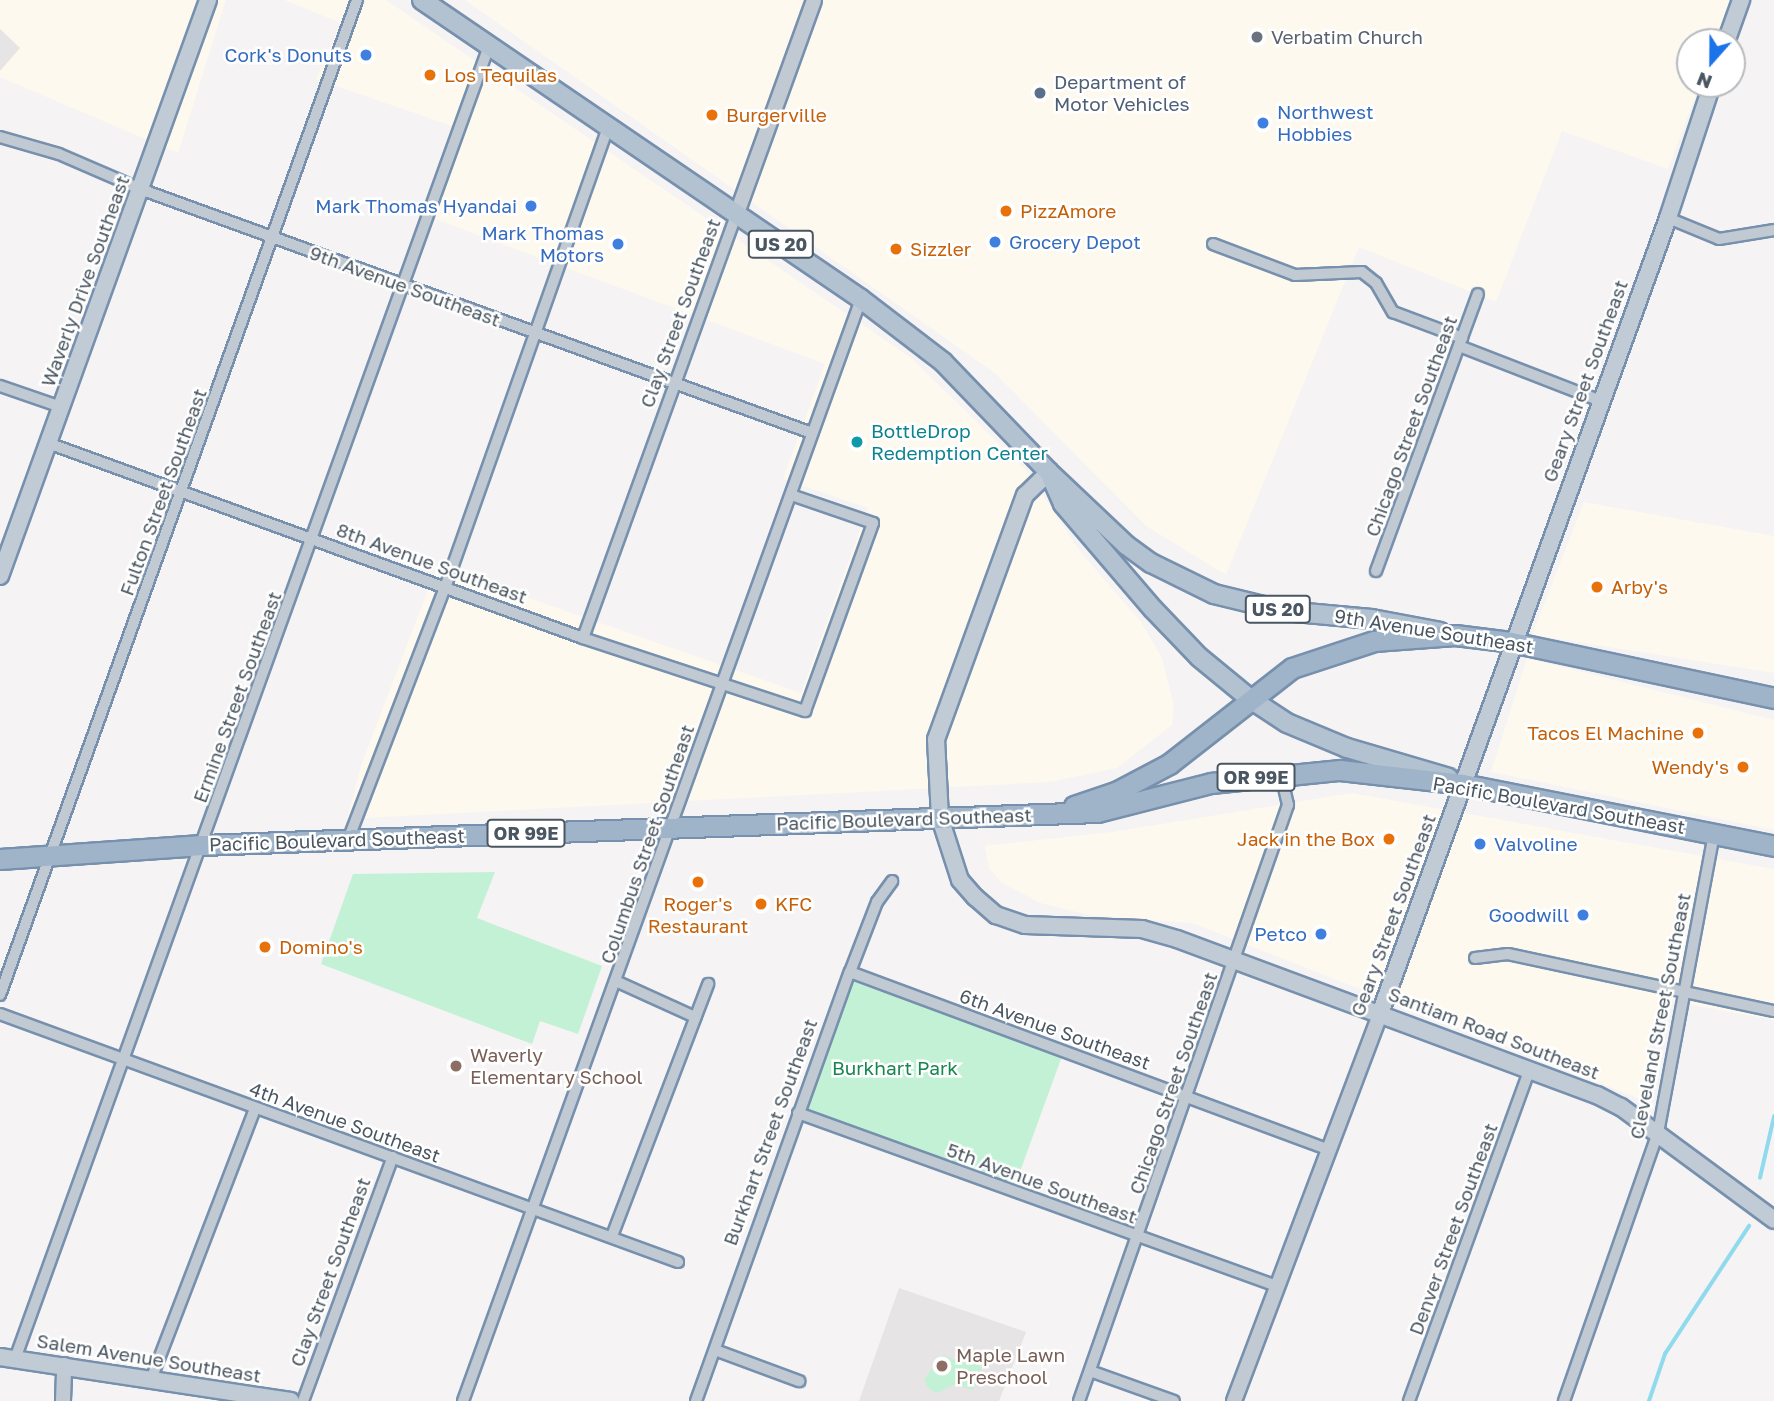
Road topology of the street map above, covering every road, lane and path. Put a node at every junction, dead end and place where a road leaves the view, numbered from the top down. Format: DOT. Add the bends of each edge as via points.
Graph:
graph roads {
  1 [pos="208,0"];
  2 [pos="357,0"];
  3 [pos="422,0"];
  4 [pos="814,0"];
  5 [pos="1741,0"];
  6 [pos="1731,28"];
  7 [pos="489,46"];
  8 [pos="1707,98"];
  9 [pos="608,127"];
  10 [pos="0,137"];
  11 [pos="140,189"];
  12 [pos="737,213"];
  13 [pos="1668,218"];
  14 [pos="1774,230"];
  15 [pos="273,238"];
  16 [pos="1213,244"];
  17 [pos="404,285"];
  18 [pos="1478,294"];
  19 [pos="861,299"];
  20 [pos="535,333"];
  21 [pos="1460,342"];
  22 [pos="675,384"];
  23 [pos="0,386"];
  24 [pos="1601,401"];
  25 [pos="61,407"];
  26 [pos="812,433"];
  27 [pos="48,443"];
  28 [pos="1049,472"];
  29 [pos="182,493"];
  30 [pos="794,496"];
  31 [pos="313,539"];
  32 [pos="1376,571"];
  33 [pos="0,576"];
  34 [pos="446,585"];
  35 [pos="1455,635"];
  36 [pos="583,638"];
  37 [pos="1511,642"];
  38 [pos="723,682"];
  39 [pos="1249,698"];
  40 [pos="1774,698"];
  41 [pos="1281,774"];
  42 [pos="1462,784"];
  43 [pos="1053,814"];
  44 [pos="940,818"];
  45 [pos="670,828"];
  46 [pos="1714,834"];
  47 [pos="348,841"];
  48 [pos="202,845"];
  49 [pos="1774,846"];
  50 [pos="52,853"];
  51 [pos="0,859"];
  52 [pos="892,881"];
  53 [pos="1234,958"];
  54 [pos="1475,958"];
  55 [pos="850,972"];
  56 [pos="618,982"];
  57 [pos="708,984"];
  58 [pos="1682,993"];
  59 [pos="0,995"];
  60 [pos="1381,1011"];
  61 [pos="1774,1011"];
  62 [pos="0,1014"];
  63 [pos="695,1017"];
  64 [pos="125,1062"];
  65 [pos="1530,1068"];
  66 [pos="1188,1098"];
  67 [pos="255,1108"];
  68 [pos="798,1113"];
  69 [pos="1658,1133"];
  70 [pos="1327,1149"];
  71 [pos="393,1157"];
  72 [pos="534,1209"];
  73 [pos="1774,1220"];
  74 [pos="612,1236"];
  75 [pos="1138,1236"];
  76 [pos="678,1262"];
  77 [pos="1274,1285"];
  78 [pos="715,1350"];
  79 [pos="7,1358"];
  80 [pos="64,1365"];
  81 [pos="1090,1371"];
  82 [pos="152,1377"];
  83 [pos="799,1381"];
  84 [pos="63,1401"];
  85 [pos="291,1401"];
  86 [pos="303,1401"];
  87 [pos="463,1401"];
  88 [pos="696,1401"];
  89 [pos="1079,1401"];
  90 [pos="1174,1401"];
  91 [pos="1234,1401"];
  92 [pos="1409,1401"];
  93 [pos="1564,1401"];
  1 -- 11 [label="main road, Waverly Drive Southeast"];
  2 -- 15 [label="street, Fulton Street Southeast"];
  3 -- 7 [label="main road, US 20"];
  4 -- 12 [label="street, Clay Street Southeast"];
  5 -- 6 [label="main road"];
  7 -- 9 [label="main road, US 20"];
  7 -- 17 [label="street, Ermine Street Southeast"];
  8 -- 13 [label="main road, Geary Street Southeast"];
  9 -- 12 [label="main road, US 20"];
  9 -- 20 [label="street"];
  10 -- 11 [label="street, 9th Avenue Southeast" via="59,153"];
  11 -- 15 [label="street, 9th Avenue Southeast"];
  11 -- 25 [label="main road, Waverly Drive Southeast"];
  12 -- 19 [label="main road, US 20"];
  12 -- 22 [label="street, Clay Street Southeast"];
  13 -- 14 [label="street" via="1719,239"];
  13 -- 24 [label="main road, Geary Street Southeast"];
  15 -- 17 [label="street, 9th Avenue Southeast"];
  15 -- 29 [label="street, Fulton Street Southeast"];
  16 -- 21 [label="street" via="1296,275 1362,272 1376,282 1393,312"];
  17 -- 20 [label="street, 9th Avenue Southeast"];
  17 -- 31 [label="street, Ermine Street Southeast"];
  18 -- 21 [label="street, Chicago Street Southeast"];
  19 -- 26 [label="street, Columbus Street Southeast"];
  19 -- 28 [label="main road, US 20" via="943,362"];
  20 -- 22 [label="street, 9th Avenue Southeast"];
  20 -- 34 [label="street"];
  21 -- 24 [label="street"];
  21 -- 32 [label="street, Chicago Street Southeast"];
  22 -- 26 [label="street, 9th Avenue Southeast"];
  22 -- 36 [label="street, Clay Street Southeast"];
  23 -- 25 [label="street"];
  24 -- 37 [label="main road, Geary Street Southeast"];
  25 -- 27 [label="main road, Waverly Drive Southeast"];
  26 -- 30 [label="street, Columbus Street Southeast"];
  27 -- 29 [label="street, 8th Avenue Southeast"];
  27 -- 33 [label="main road, Waverly Drive Southeast"];
  28 -- 35 [label="main road, 9th Avenue Southeast / US 20" via="1126,545 1151,563 1214,594 1284,611 1373,619"];
  28 -- 39 [label="main road, US 20" via="1063,504 1153,609 1199,657"];
  28 -- 44 [label="main road" via="1025,495 936,739"];
  29 -- 31 [label="street, 8th Avenue Southeast"];
  29 -- 50 [label="street, Fulton Street Southeast"];
  30 -- 38 [label="street, Columbus Street Southeast"];
  30 -- 38 [label="street, 8th Avenue Southeast" via="873,523 805,710"];
  31 -- 34 [label="street, 8th Avenue Southeast"];
  31 -- 48 [label="street, Ermine Street Southeast"];
  34 -- 36 [label="street, 8th Avenue Southeast"];
  34 -- 47 [label="street"];
  35 -- 37 [label="highway, 9th Avenue Southeast / US 20"];
  35 -- 39 [label="highway, Pacific Boulevard Southeast / OR 99E" via="1374,640 1329,652 1292,668"];
  36 -- 38 [label="street, 8th Avenue Southeast"];
  37 -- 40 [label="highway, 9th Avenue Southeast / US 20"];
  37 -- 42 [label="main road, Geary Street Southeast"];
  38 -- 45 [label="street, Columbus Street Southeast"];
  39 -- 42 [label="main road, US 20" via="1287,723 1347,748"];
  39 -- 43 [label="highway, Pacific Boulevard Southeast / OR 99E" via="1168,764 1118,791"];
  41 -- 42 [label="highway, Pacific Boulevard Southeast / OR 99E" via="1340,770"];
  41 -- 43 [label="highway, Pacific Boulevard Southeast / OR 99E" via="1211,783 1123,808"];
  41 -- 53 [label="street, Chicago Street Southeast" via="1288,805"];
  42 -- 46 [label="highway, Pacific Boulevard Southeast / US 20"];
  42 -- 60 [label="main road, Geary Street Southeast"];
  43 -- 44 [label="highway, Pacific Boulevard Southeast / OR 99E"];
  44 -- 45 [label="highway, Pacific Boulevard Southeast / OR 99E"];
  44 -- 53 [label="main road, Santiam Road Southeast" via="960,880 996,915 1025,925 1142,929"];
  45 -- 47 [label="highway, Pacific Boulevard Southeast / OR 99E"];
  45 -- 56 [label="street, Columbus Street Southeast"];
  46 -- 49 [label="highway, Pacific Boulevard Southeast / US 20"];
  46 -- 58 [label="street, Cleveland Street Southeast"];
  47 -- 48 [label="highway, Pacific Boulevard Southeast / OR 99E"];
  48 -- 50 [label="highway, Pacific Boulevard Southeast / OR 99E"];
  48 -- 64 [label="street, Ermine Street Southeast"];
  50 -- 51 [label="highway, Pacific Boulevard Southeast / OR 99E"];
  50 -- 59 [label="street, Fulton Street Southeast"];
  52 -- 55 [label="street, Burkhart Street Southeast" via="877,902"];
  53 -- 60 [label="main road, Santiam Road Southeast"];
  53 -- 66 [label="street, Chicago Street Southeast"];
  54 -- 58 [label="street" via="1508,954"];
  55 -- 66 [label="street, 6th Avenue Southeast"];
  55 -- 68 [label="street, Burkhart Street Southeast"];
  56 -- 63 [label="street"];
  56 -- 72 [label="street, Columbus Street Southeast"];
  57 -- 63 [label="street"];
  58 -- 61 [label="street"];
  58 -- 69 [label="street, Cleveland Street Southeast"];
  60 -- 65 [label="main road, Santiam Road Southeast"];
  60 -- 70 [label="street, Geary Street Southeast"];
  62 -- 64 [label="street, 4th Avenue Southeast"];
  63 -- 74 [label="street"];
  64 -- 67 [label="street, 4th Avenue Southeast"];
  64 -- 79 [label="street, Ermine Street Southeast"];
  65 -- 69 [label="main road, Santiam Road Southeast" via="1621,1107"];
  65 -- 92 [label="street, Denver Street Southeast"];
  66 -- 70 [label="street, 6th Avenue Southeast"];
  66 -- 75 [label="street, Chicago Street Southeast"];
  67 -- 71 [label="street, 4th Avenue Southeast"];
  67 -- 82 [label="street"];
  68 -- 75 [label="street, 5th Avenue Southeast"];
  68 -- 78 [label="street, Burkhart Street Southeast"];
  69 -- 73 [label="main road, Santiam Road Southeast"];
  69 -- 93 [label="street, Cleveland Street Southeast"];
  70 -- 77 [label="street, Geary Street Southeast"];
  71 -- 72 [label="street, 4th Avenue Southeast"];
  71 -- 86 [label="street, Clay Street Southeast"];
  72 -- 74 [label="street, 4th Avenue Southeast"];
  72 -- 87 [label="street, Columbus Street Southeast"];
  74 -- 76 [label="street, 4th Avenue Southeast"];
  75 -- 77 [label="street, 5th Avenue Southeast"];
  75 -- 81 [label="street, Chicago Street Southeast"];
  77 -- 91 [label="street, Geary Street Southeast"];
  78 -- 83 [label="street"];
  78 -- 88 [label="street, Burkhart Street Southeast"];
  79 -- 80 [label="main road, Salem Avenue Southeast"];
  80 -- 82 [label="main road, Salem Avenue Southeast"];
  80 -- 84 [label="street"];
  81 -- 89 [label="street, Chicago Street Southeast"];
  81 -- 90 [label="street"];
  82 -- 85 [label="main road, Salem Avenue Southeast"];
}
